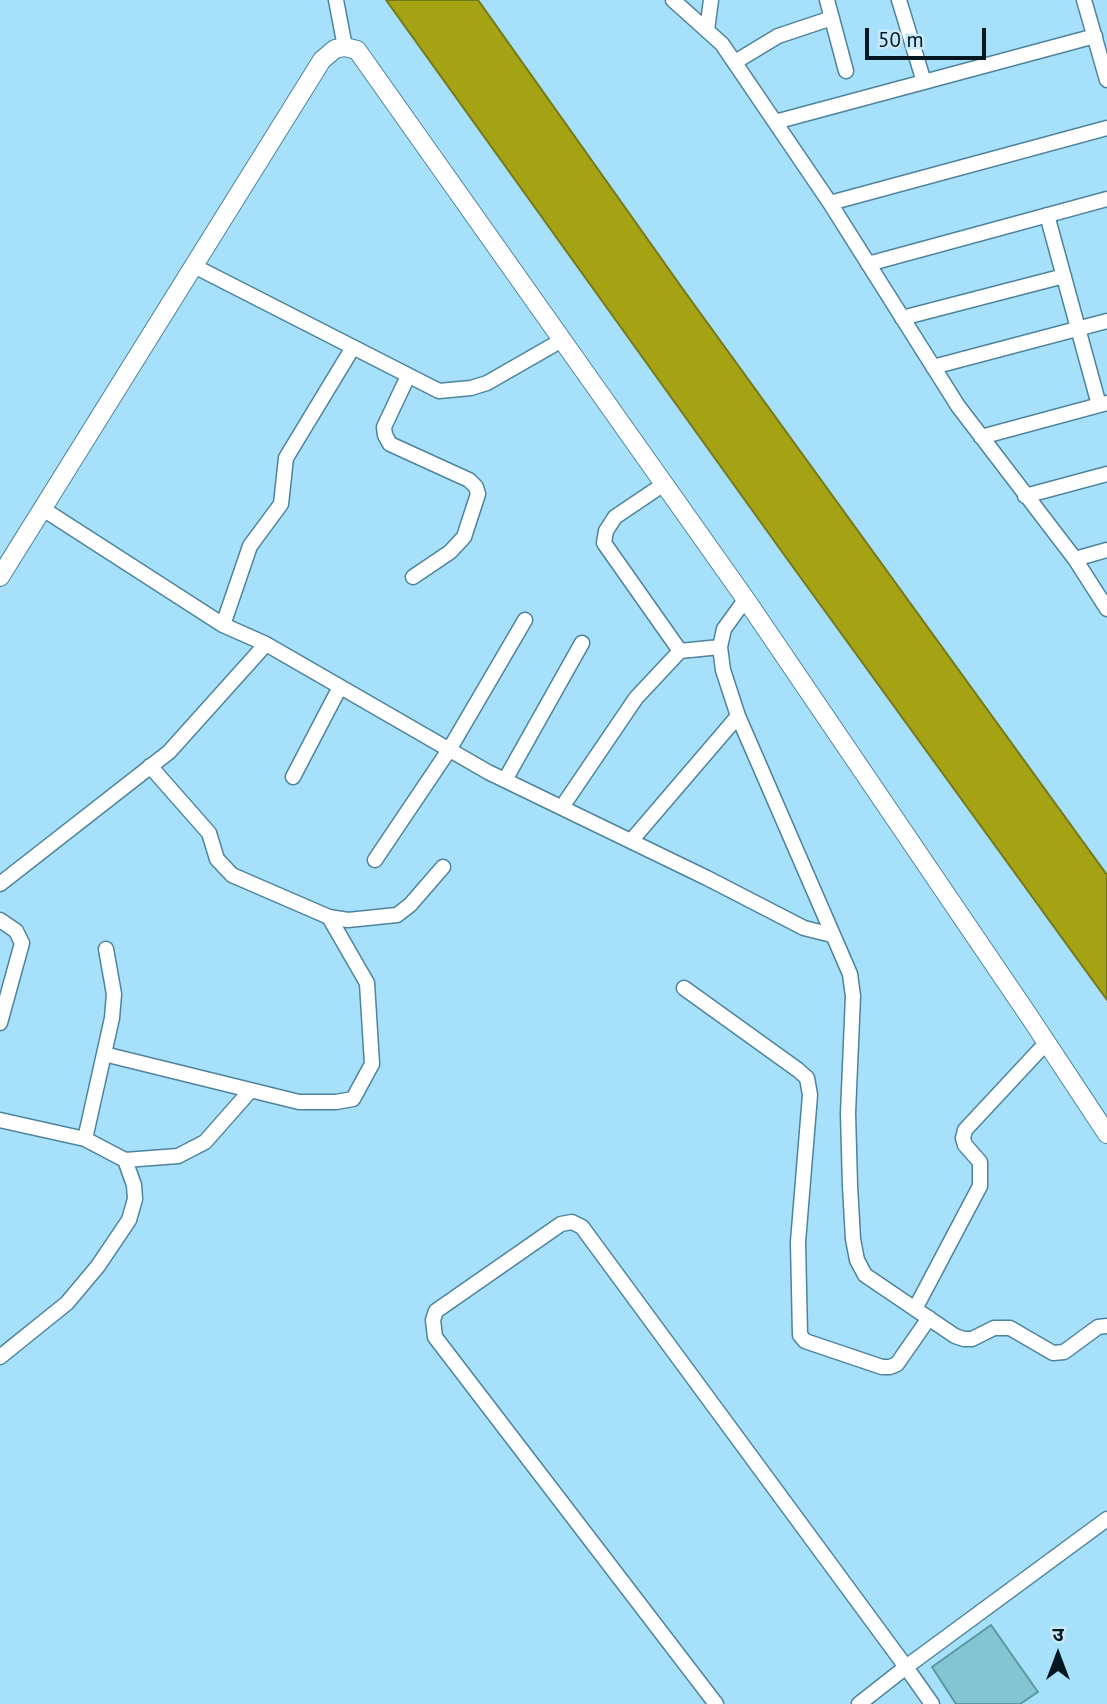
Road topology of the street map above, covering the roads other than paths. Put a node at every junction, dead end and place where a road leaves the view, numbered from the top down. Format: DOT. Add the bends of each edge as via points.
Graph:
graph roads {
  1 [pos="336,0"];
  2 [pos="673,0"];
  3 [pos="711,0"];
  4 [pos="827,0"];
  5 [pos="899,0"];
  6 [pos="1084,0"];
  7 [pos="832,18"];
  8 [pos="706,30"];
  9 [pos="1095,36"];
  10 [pos="345,47"];
  11 [pos="735,62"];
  12 [pos="846,72"];
  13 [pos="1107,80"];
  14 [pos="925,82"];
  15 [pos="775,122"];
  16 [pos="1107,128"];
  17 [pos="1107,199"];
  18 [pos="830,204"];
  19 [pos="1047,215"];
  20 [pos="868,264"];
  21 [pos="194,266"];
  22 [pos="1064,276"];
  23 [pos="902,318"];
  24 [pos="1107,321"];
  25 [pos="1078,327"];
  26 [pos="562,340"];
  27 [pos="352,349"];
  28 [pos="933,367"];
  29 [pos="408,376"];
  30 [pos="1103,404"];
  31 [pos="981,437"];
  32 [pos="1107,474"];
  33 [pos="664,484"];
  34 [pos="1025,496"];
  35 [pos="43,509"];
  36 [pos="1107,550"];
  37 [pos="1075,559"];
  38 [pos="0,577"];
  39 [pos="413,577"];
  40 [pos="746,600"];
  41 [pos="1107,609"];
  42 [pos="525,620"];
  43 [pos="223,625"];
  44 [pos="582,643"];
  45 [pos="266,644"];
  46 [pos="720,647"];
  47 [pos="680,651"];
  48 [pos="340,687"];
  49 [pos="738,716"];
  50 [pos="449,750"];
  51 [pos="150,766"];
  52 [pos="293,777"];
  53 [pos="505,780"];
  54 [pos="562,807"];
  55 [pos="631,841"];
  56 [pos="375,860"];
  57 [pos="443,867"];
  58 [pos="0,884"];
  59 [pos="329,917"];
  60 [pos="0,920"];
  61 [pos="832,935"];
  62 [pos="106,949"];
  63 [pos="684,988"];
  64 [pos="0,1023"];
  65 [pos="1047,1042"];
  66 [pos="104,1054"];
  67 [pos="250,1091"];
  68 [pos="0,1120"];
  69 [pos="1107,1134"];
  70 [pos="85,1139"];
  71 [pos="125,1160"];
  72 [pos="915,1309"];
  73 [pos="929,1318"];
  74 [pos="1107,1326"];
  75 [pos="0,1357"];
  76 [pos="1107,1519"];
  77 [pos="906,1667"];
  78 [pos="716,1704"];
  79 [pos="859,1704"];
  80 [pos="932,1704"];
  1 -- 10 [label="street"];
  2 -- 8 [label="street"];
  3 -- 8 [label="street"];
  4 -- 7 [label="street"];
  5 -- 14 [label="street"];
  6 -- 9 [label="street"];
  7 -- 11 [label="street" via="778,36"];
  7 -- 12 [label="street"];
  8 -- 11 [label="street"];
  9 -- 13 [label="street"];
  9 -- 14 [label="street"];
  10 -- 21 [label="street" via="322,60"];
  10 -- 26 [label="street" via="357,50"];
  11 -- 15 [label="street"];
  14 -- 15 [label="street"];
  15 -- 18 [label="street"];
  16 -- 18 [label="street"];
  17 -- 19 [label="street"];
  18 -- 20 [label="street"];
  19 -- 20 [label="street"];
  19 -- 22 [label="street"];
  20 -- 23 [label="street"];
  21 -- 27 [label="street"];
  21 -- 35 [label="street"];
  22 -- 23 [label="street"];
  22 -- 25 [label="street"];
  23 -- 28 [label="street"];
  24 -- 25 [label="street"];
  25 -- 28 [label="street"];
  25 -- 30 [label="street"];
  26 -- 29 [label="street" via="471,388 439,391"];
  26 -- 33 [label="street"];
  27 -- 29 [label="street"];
  27 -- 43 [label="street" via="289,452 281,504 250,547"];
  28 -- 31 [label="street"];
  29 -- 39 [label="street" via="384,427 385,435 390,443 468,480 478,494 464,537"];
  30 -- 31 [label="street"];
  31 -- 34 [label="street"];
  32 -- 34 [label="street"];
  33 -- 40 [label="street"];
  33 -- 47 [label="street" via="615,517 604,543"];
  34 -- 37 [label="street"];
  35 -- 38 [label="street"];
  35 -- 43 [label="street"];
  36 -- 37 [label="street"];
  37 -- 41 [label="street"];
  40 -- 46 [label="street" via="724,629"];
  40 -- 65 [label="street"];
  42 -- 50 [label="street"];
  43 -- 45 [label="street"];
  44 -- 53 [label="street"];
  45 -- 48 [label="street"];
  45 -- 51 [label="street" via="169,752"];
  46 -- 47 [label="street"];
  46 -- 49 [label="street"];
  47 -- 54 [label="street" via="636,698"];
  48 -- 50 [label="street"];
  48 -- 52 [label="street"];
  49 -- 55 [label="street"];
  49 -- 61 [label="street"];
  50 -- 53 [label="street"];
  50 -- 56 [label="street"];
  51 -- 58 [label="street"];
  51 -- 59 [label="street" via="209,833 218,859 232,876"];
  53 -- 54 [label="street"];
  54 -- 55 [label="street"];
  55 -- 61 [label="street" via="804,928"];
  57 -- 59 [label="street" via="397,915 348,920"];
  59 -- 67 [label="street" via="367,983 372,1064 353,1099 299,1102"];
  60 -- 64 [label="street" via="16,931 22,943"];
  61 -- 72 [label="street" via="850,974 853,996 848,1113 853,1239 865,1275"];
  62 -- 66 [label="street" via="114,994"];
  63 -- 73 [label="street" via="807,1078 810,1095 798,1242 800,1335 805,1341 890,1367 897,1364"];
  65 -- 69 [label="street"];
  65 -- 72 [label="street" via="965,1130 965,1144 980,1162 980,1186"];
  66 -- 67 [label="street"];
  66 -- 70 [label="street"];
  67 -- 71 [label="street" via="205,1142 178,1156"];
  68 -- 70 [label="street"];
  70 -- 71 [label="street"];
  71 -- 75 [label="street" via="135,1199 129,1220 67,1303"];
  72 -- 73 [label="street"];
  73 -- 74 [label="street" via="964,1339 994,1328 1010,1328 1054,1353 1064,1352 1098,1327"];
  76 -- 77 [label="street"];
  77 -- 78 [label="street" via="582,1227 572,1222 561,1224 436,1311 435,1337"];
  77 -- 79 [label="street"];
  77 -- 80 [label="street"];
}
